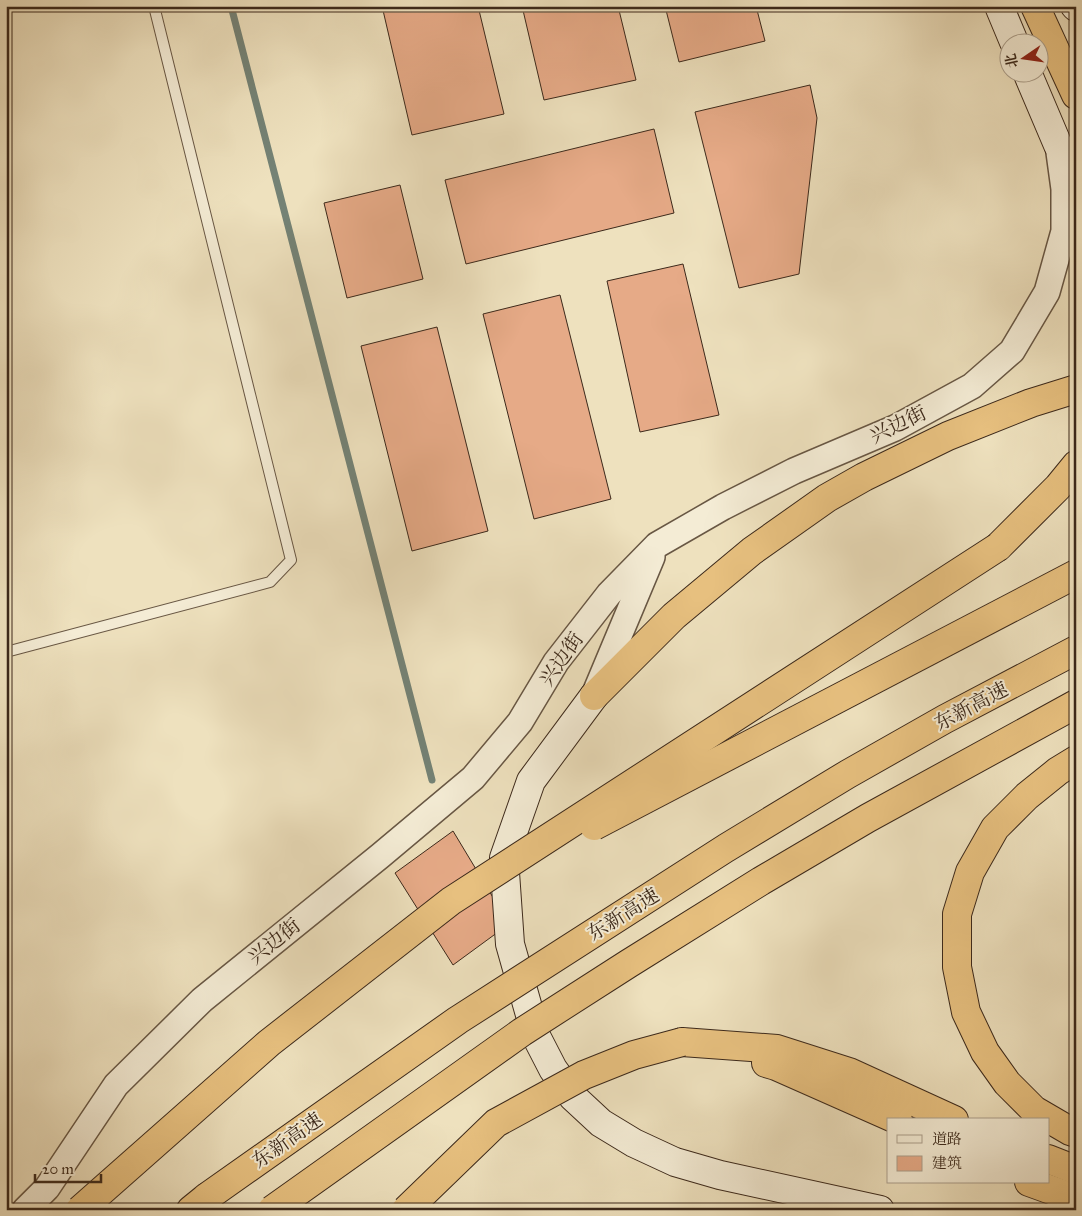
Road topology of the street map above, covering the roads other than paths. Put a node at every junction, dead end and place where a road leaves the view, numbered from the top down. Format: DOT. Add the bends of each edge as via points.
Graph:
graph roads {
  1 [pos="154,6"];
  2 [pos="999,6"];
  3 [pos="1035,6"];
  4 [pos="1010,32"];
  5 [pos="1031,82"];
  6 [pos="1076,95"];
  7 [pos="1058,145"];
  8 [pos="1076,181"];
  9 [pos="1076,389"];
  10 [pos="1076,465"];
  11 [pos="657,546"];
  12 [pos="1076,574"];
  13 [pos="1076,650"];
  14 [pos="6,652"];
  15 [pos="594,696"];
  16 [pos="1076,704"];
  17 [pos="1076,760"];
  18 [pos="451,901"];
  19 [pos="682,1042"];
  20 [pos="893,1118"];
  21 [pos="950,1118"];
  22 [pos="1048,1118"];
  23 [pos="1050,1119"];
  24 [pos="1076,1133"];
  25 [pos="1050,1160"];
  26 [pos="1076,1170"];
  27 [pos="1035,1184"];
  28 [pos="1076,1199"];
  29 [pos="199,1203"];
  30 [pos="25,1210"];
  31 [pos="80,1210"];
  32 [pos="272,1210"];
  33 [pos="406,1210"];
  34 [pos="880,1210"];
  1 -- 14 [label="lane" via="291,560 270,582"];
  2 -- 4 [label="main road"];
  3 -- 6 [label="highway"];
  5 -- 7 [label="main road"];
  7 -- 8 [label="street"];
  7 -- 11 [label="street, 兴边街" via="1064,189 1064,231 1047,292 1012,351 972,386 889,430 794,471 723,507"];
  9 -- 15 [label="highway" via="1030,403 948,436 827,498 752,551 674,616"];
  10 -- 18 [label="highway, bridge" via="998,547"];
  11 -- 15 [label="street"];
  11 -- 30 [label="street, 兴边街" via="610,594 556,662 520,722 473,778 202,1000 116,1084 47,1188"];
  12 -- 18 [label="highway, bridge"];
  13 -- 29 [label="highway, 东新高速, bridge" via="848,774 718,853 458,1020"];
  15 -- 34 [label="main road" via="531,781 504,858 510,944 536,1036 553,1070 573,1097 601,1123 675,1162"];
  16 -- 32 [label="highway, bridge" via="868,818 628,964 522,1032"];
  17 -- 22 [label="highway" via="1058,770 1027,796 995,828 970,872 957,914 956,967 966,1012 985,1052 1008,1083 1034,1110"];
  18 -- 31 [label="highway, bridge" via="269,1042"];
  19 -- 20 [label="highway" via="776,1066"];
  19 -- 21 [label="highway" via="777,1049 849,1072"];
  19 -- 33 [label="highway, bridge" via="634,1055 584,1075 496,1122"];
  23 -- 24 [label="highway"];
  25 -- 26 [label="highway"];
  27 -- 28 [label="highway"];
}
